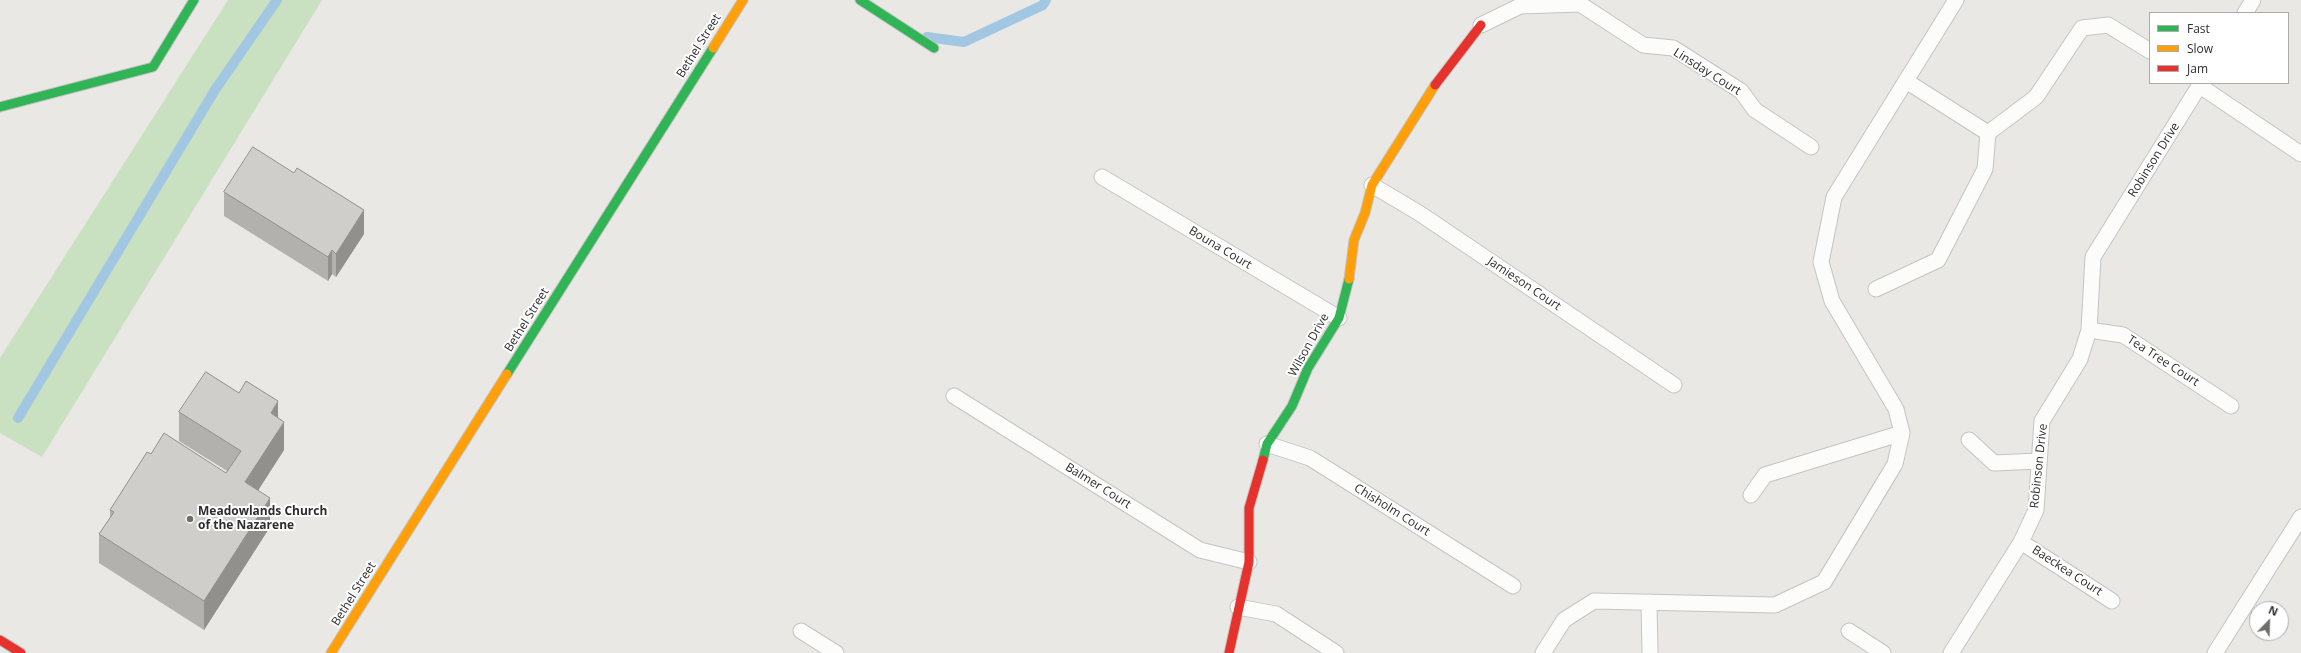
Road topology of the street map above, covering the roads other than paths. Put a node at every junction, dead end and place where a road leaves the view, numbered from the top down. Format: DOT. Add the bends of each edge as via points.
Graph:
graph roads {
  1 [pos="194,0"];
  2 [pos="743,0"];
  3 [pos="860,0"];
  4 [pos="1956,0"];
  5 [pos="2253,0"];
  6 [pos="2245,12"];
  7 [pos="1481,25"];
  8 [pos="934,48"];
  9 [pos="2149,50"];
  10 [pos="1906,81"];
  11 [pos="2200,84"];
  12 [pos="0,107"];
  13 [pos="1988,133"];
  14 [pos="1811,147"];
  15 [pos="2301,154"];
  16 [pos="1102,177"];
  17 [pos="1372,185"];
  18 [pos="1876,289"];
  19 [pos="1338,318"];
  20 [pos="2089,330"];
  21 [pos="1674,384"];
  22 [pos="954,396"];
  23 [pos="2231,406"];
  24 [pos="1902,432"];
  25 [pos="1969,440"];
  26 [pos="1267,444"];
  27 [pos="2039,461"];
  28 [pos="1751,495"];
  29 [pos="2301,517"];
  30 [pos="2021,542"];
  31 [pos="1249,562"];
  32 [pos="1513,586"];
  33 [pos="2112,601"];
  34 [pos="1649,602"];
  35 [pos="1238,607"];
  36 [pos="801,631"];
  37 [pos="1849,631"];
  38 [pos="0,640"];
  39 [pos="21,653"];
  40 [pos="331,653"];
  41 [pos="836,653"];
  42 [pos="1229,653"];
  43 [pos="1336,653"];
  44 [pos="1543,653"];
  45 [pos="1650,653"];
  46 [pos="1884,653"];
  47 [pos="1951,653"];
  48 [pos="2215,653"];
  1 -- 12 [label="street" via="153,67"];
  2 -- 40 [label="street, Bethel Street"];
  3 -- 8 [label="street"];
  4 -- 10 [label="lane"];
  5 -- 6 [label="lane"];
  7 -- 14 [label="lane, Linsday Court" via="1520,6 1580,4 1643,44 1673,48 1741,91 1755,110"];
  7 -- 17 [label="street, Wilson Drive" via="1429,92"];
  9 -- 13 [label="lane" via="2108,25 2082,28 2036,97"];
  10 -- 13 [label="lane"];
  10 -- 24 [label="lane" via="1834,197 1821,262 1832,301 1896,409"];
  11 -- 15 [label="lane"];
  11 -- 20 [label="lane, Robinson Drive" via="2093,257"];
  13 -- 18 [label="lane" via="1985,168 1938,260"];
  16 -- 19 [label="lane, Bouna Court"];
  17 -- 19 [label="street, Wilson Drive" via="1365,213 1354,240 1349,282"];
  17 -- 21 [label="lane, Jamieson Court" via="1419,213"];
  19 -- 26 [label="street, Wilson Drive" via="1308,368 1292,406"];
  20 -- 23 [label="lane, Tea Tree Court" via="2123,335"];
  20 -- 27 [label="lane, Robinson Drive" via="2080,359 2042,421"];
  22 -- 31 [label="lane, Balmer Court" via="1200,550"];
  24 -- 28 [label="lane" via="1765,475"];
  24 -- 34 [label="lane" via="1895,464 1824,582 1775,605"];
  25 -- 27 [label="lane" via="1994,463"];
  26 -- 31 [label="street, Wilson Drive" via="1249,508"];
  26 -- 32 [label="lane, Chisholm Court" via="1310,458"];
  27 -- 30 [label="lane, Robinson Drive" via="2036,510"];
  29 -- 48 [label="lane"];
  30 -- 33 [label="lane, Baeckea Court"];
  30 -- 47 [label="lane, Robinson Drive"];
  31 -- 35 [label="street, Wilson Drive"];
  34 -- 44 [label="lane" via="1594,601 1564,620"];
  34 -- 45 [label="lane"];
  35 -- 42 [label="street, Wilson Drive"];
  35 -- 43 [label="lane" via="1276,614"];
  36 -- 41 [label="lane"];
  37 -- 46 [label="lane"];
  38 -- 39 [label="street"];
}
